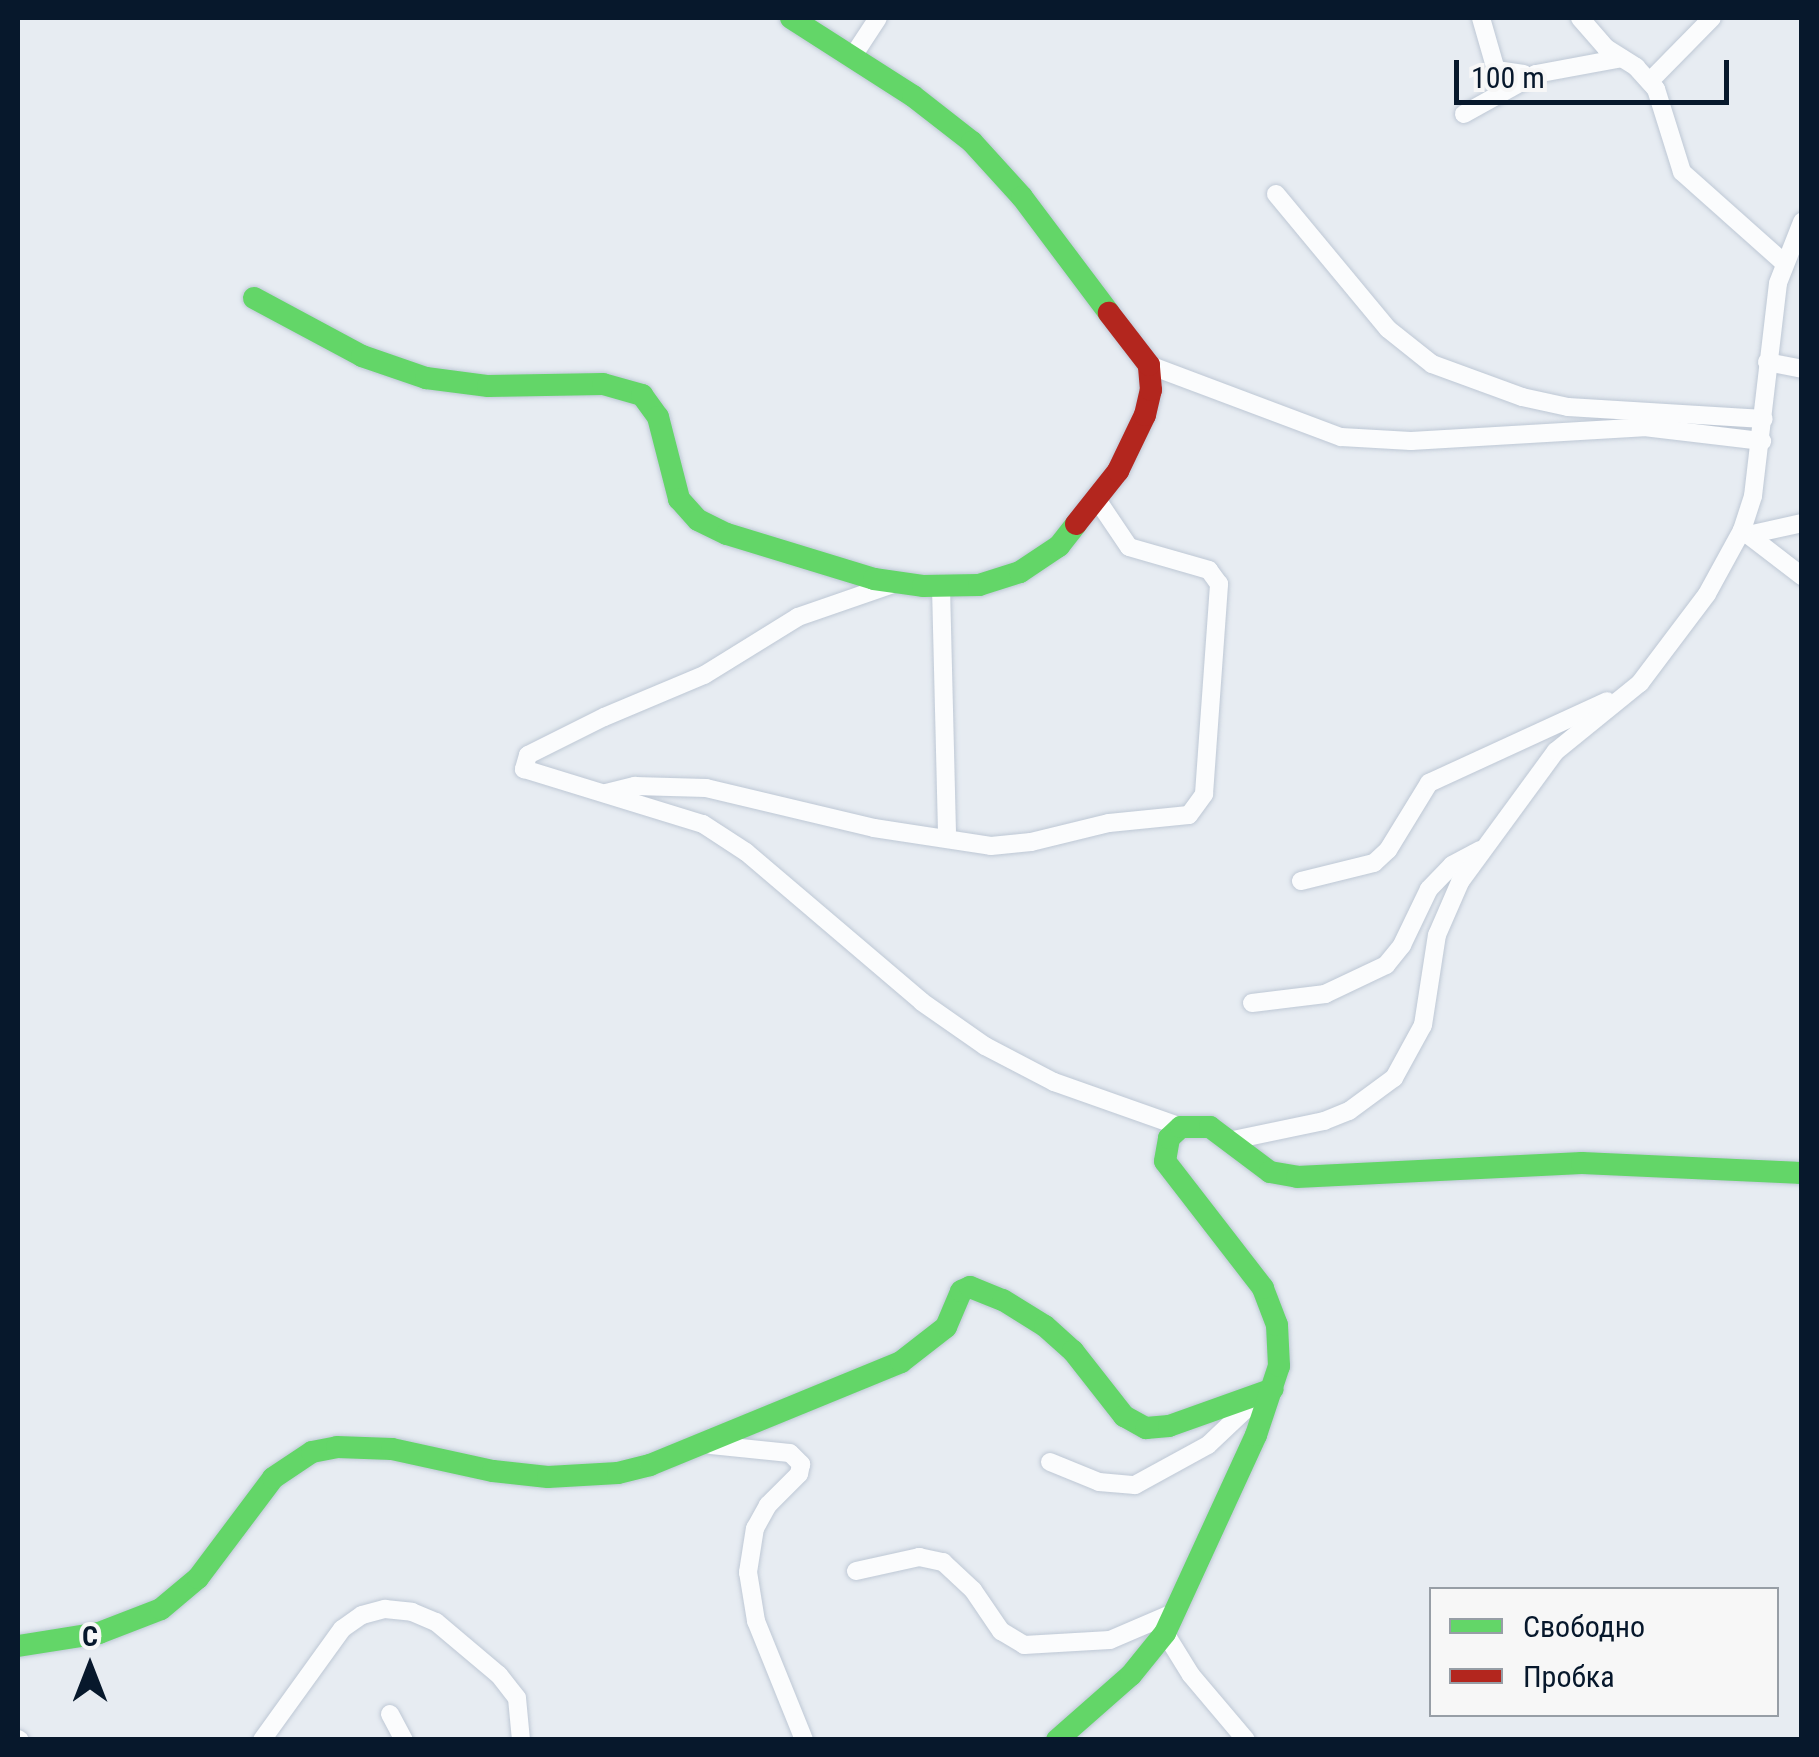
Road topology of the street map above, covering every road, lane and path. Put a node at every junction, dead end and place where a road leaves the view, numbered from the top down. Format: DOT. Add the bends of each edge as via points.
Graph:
graph roads {
  1 [pos="792,18"];
  2 [pos="878,18"];
  3 [pos="1481,18"];
  4 [pos="1580,18"];
  5 [pos="1712,18"];
  6 [pos="854,56"];
  7 [pos="1622,58"];
  8 [pos="1536,74"];
  9 [pos="1650,80"];
  10 [pos="1464,114"];
  11 [pos="1276,194"];
  12 [pos="1802,222"];
  13 [pos="1782,262"];
  14 [pos="254,298"];
  15 [pos="1767,362"];
  16 [pos="1148,366"];
  17 [pos="1802,369"];
  18 [pos="1764,418"];
  19 [pos="1762,442"];
  20 [pos="1098,501"];
  21 [pos="1802,523"];
  22 [pos="1745,533"];
  23 [pos="1802,576"];
  24 [pos="898,583"];
  25 [pos="941,587"];
  26 [pos="1619,699"];
  27 [pos="604,794"];
  28 [pos="947,837"];
  29 [pos="1484,848"];
  30 [pos="1302,881"];
  31 [pos="1252,1003"];
  32 [pos="1181,1127"];
  33 [pos="1234,1140"];
  34 [pos="1801,1171"];
  35 [pos="1268,1391"];
  36 [pos="706,1445"];
  37 [pos="1050,1462"];
  38 [pos="856,1571"];
  39 [pos="1176,1611"];
  40 [pos="1164,1633"];
  41 [pos="18,1646"];
  42 [pos="390,1714"];
  43 [pos="262,1740"];
  44 [pos="404,1740"];
  45 [pos="520,1740"];
  46 [pos="804,1740"];
  47 [pos="1057,1740"];
  48 [pos="1246,1740"];
  1 -- 6 [label="street"];
  2 -- 6 [label="street"];
  3 -- 8 [label="street" via="1498,72"];
  4 -- 7 [label="street"];
  5 -- 9 [label="street"];
  6 -- 16 [label="street" via="972,142 1022,197"];
  7 -- 8 [label="street"];
  7 -- 9 [label="street"];
  8 -- 10 [label="street"];
  9 -- 13 [label="street" via="1662,99 1682,172"];
  11 -- 18 [label="street" via="1388,329 1432,364 1522,397 1589,410"];
  12 -- 13 [label="street"];
  13 -- 15 [label="street"];
  14 -- 24 [label="street" via="362,356 426,378 628,389 652,405 674,489 698,520"];
  15 -- 17 [label="street"];
  15 -- 18 [label="street"];
  16 -- 19 [label="street" via="1341,436 1427,440 1616,427"];
  16 -- 20 [label="street" via="1146,415"];
  18 -- 19 [label="street"];
  19 -- 22 [label="street"];
  20 -- 25 [label="street" via="1059,546 1020,572"];
  20 -- 28 [label="street" via="1129,547 1209,570 1219,584 1202,801 1183,818 1109,823 1015,844"];
  21 -- 22 [label="street"];
  22 -- 23 [label="street"];
  22 -- 26 [label="street" via="1686,627 1640,684"];
  24 -- 25 [label="street"];
  24 -- 27 [label="street" via="798,617 704,675 604,716 523,761 531,774"];
  25 -- 28 [label="street"];
  26 -- 29 [label="street" via="1556,751"];
  26 -- 30 [label="street" via="1578,711 1441,776 1420,792 1382,857"];
  27 -- 28 [label="street" via="636,786 706,788 874,828"];
  27 -- 32 [label="street" via="684,816 724,836 922,1002 1023,1069"];
  29 -- 31 [label="street" via="1452,865 1429,888 1386,965 1325,994"];
  29 -- 33 [label="street" via="1449,901 1423,1024 1394,1078 1324,1121"];
  32 -- 33 [label="street" via="1210,1127"];
  32 -- 35 [label="street" via="1169,1138 1166,1161 1263,1288 1279,1343"];
  33 -- 34 [label="street" via="1270,1172 1297,1177 1582,1163"];
  35 -- 36 [label="street" via="1146,1428 1124,1416 1045,1326 970,1287 960,1292 946,1327 901,1362"];
  35 -- 37 [label="street" via="1208,1445 1135,1485 1099,1482"];
  35 -- 39 [label="street"];
  36 -- 41 [label="street" via="618,1473 548,1476 392,1449 312,1452 273,1478 198,1578 161,1609 100,1633"];
  36 -- 46 [label="street" via="790,1453 800,1464 755,1528 748,1572 756,1621"];
  38 -- 39 [label="street" via="919,1557 943,1562 1001,1631 1034,1646 1110,1640"];
  39 -- 40 [label="street"];
  40 -- 47 [label="street" via="1131,1675"];
  40 -- 48 [label="street"];
  42 -- 44 [label="street"];
  43 -- 45 [label="street" via="342,1629 386,1610 436,1622 499,1674 517,1698"];
}
